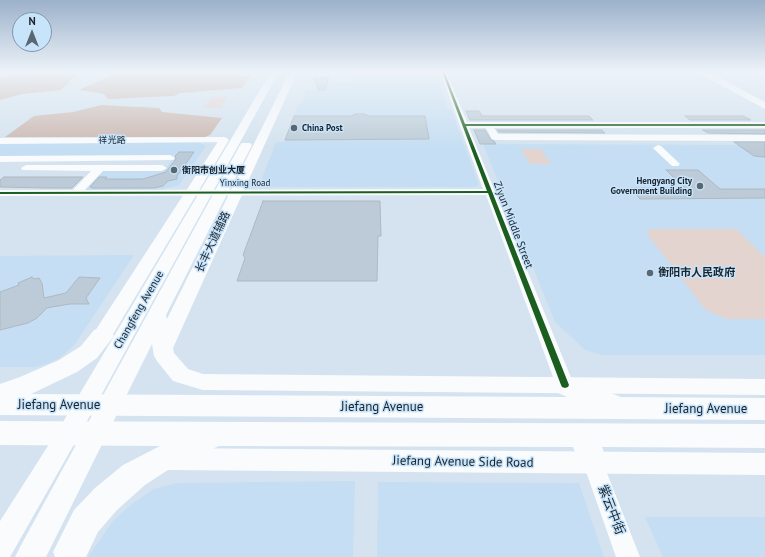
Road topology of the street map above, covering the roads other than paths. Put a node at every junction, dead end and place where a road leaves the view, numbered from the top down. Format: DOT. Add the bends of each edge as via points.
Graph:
graph roads {
  1 [pos="261,97"];
  2 [pos="273,97"];
  3 [pos="453,97"];
  4 [pos="750,97"];
  5 [pos="272,101"];
  6 [pos="765,105"];
  7 [pos="464,125"];
  8 [pos="489,125"];
  9 [pos="638,125"];
  10 [pos="765,125"];
  11 [pos="652,138"];
  12 [pos="765,138"];
  13 [pos="95,140"];
  14 [pos="0,141"];
  15 [pos="228,144"];
  16 [pos="658,148"];
  17 [pos="172,155"];
  18 [pos="2,156"];
  19 [pos="82,156"];
  20 [pos="675,164"];
  21 [pos="0,168"];
  22 [pos="73,168"];
  23 [pos="100,168"];
  24 [pos="162,168"];
  25 [pos="77,192"];
  26 [pos="214,192"];
  27 [pos="490,192"];
  28 [pos="0,193"];
  29 [pos="179,240"];
  30 [pos="210,248"];
  31 [pos="182,267"];
  32 [pos="135,282"];
  33 [pos="189,291"];
  34 [pos="157,315"];
  35 [pos="102,336"];
  36 [pos="163,347"];
  37 [pos="0,384"];
  38 [pos="29,384"];
  39 [pos="565,385"];
  40 [pos="765,387"];
  41 [pos="0,394"];
  42 [pos="0,404"];
  43 [pos="96,405"];
  44 [pos="622,409"];
  45 [pos="765,410"];
  46 [pos="0,433"];
  47 [pos="81,434"];
  48 [pos="216,434"];
  49 [pos="583,436"];
  50 [pos="765,436"];
  51 [pos="161,459"];
  52 [pos="593,463"];
  53 [pos="765,464"];
  54 [pos="0,547"];
  55 [pos="68,554"];
  56 [pos="30,557"];
  57 [pos="628,557"];
  1 -- 15 [label="main road"];
  2 -- 5 [label="main road, Changfeng Avenue"];
  3 -- 7 [label="street, Ziyun Middle Street"];
  4 -- 6 [label="main road"];
  5 -- 15 [label="main road, Changfeng Avenue"];
  5 -- 26 [label="main road, Changfeng Avenue"];
  7 -- 8 [label="street"];
  7 -- 27 [label="street, Ziyun Middle Street"];
  8 -- 9 [label="street"];
  8 -- 11 [label="street" via="495,137"];
  9 -- 10 [label="street"];
  9 -- 11 [label="street"];
  11 -- 12 [label="street"];
  13 -- 14 [label="street, 祥光路"];
  13 -- 15 [label="street, 祥光路"];
  13 -- 19 [label="street"];
  15 -- 26 [label="main road, Changfeng Avenue"];
  16 -- 20 [label="street"];
  17 -- 19 [label="street"];
  18 -- 19 [label="street"];
  19 -- 22 [label="street"];
  21 -- 22 [label="street"];
  22 -- 23 [label="street"];
  23 -- 24 [label="street"];
  23 -- 25 [label="street"];
  25 -- 26 [label="street, Yinxing Road"];
  25 -- 28 [label="street, Yinxing Road"];
  26 -- 27 [label="street, Yinxing Road"];
  26 -- 29 [label="main road, Changfeng Avenue"];
  26 -- 30 [label="main road, 长丰大道辅路"];
  26 -- 31 [label="main road, Changfeng Avenue"];
  26 -- 32 [label="main road"];
  27 -- 39 [label="street, Ziyun Middle Street"];
  29 -- 32 [label="main road"];
  29 -- 43 [label="main road, Changfeng Avenue"];
  30 -- 31 [label="main road"];
  30 -- 33 [label="main road, 长丰大道辅路"];
  31 -- 33 [label="main road"];
  31 -- 34 [label="main road, Changfeng Avenue"];
  32 -- 35 [label="main road"];
  33 -- 36 [label="main road, 长丰大道辅路"];
  34 -- 36 [label="main road"];
  34 -- 43 [label="main road, Changfeng Avenue"];
  35 -- 38 [label="highway" via="89,352 68,366"];
  36 -- 39 [label="main road" via="164,356 181,375 203,382"];
  37 -- 38 [label="main road"];
  38 -- 41 [label="highway"];
  39 -- 40 [label="main road"];
  39 -- 44 [label="highway"];
  42 -- 43 [label="highway, Jiefang Avenue"];
  43 -- 44 [label="highway, Jiefang Avenue"];
  43 -- 47 [label="main road, Changfeng Avenue"];
  43 -- 47 [label="main road, Changfeng Avenue"];
  44 -- 45 [label="highway, Jiefang Avenue"];
  46 -- 47 [label="highway"];
  47 -- 48 [label="highway"];
  47 -- 54 [label="main road, Changfeng Avenue"];
  47 -- 56 [label="main road, Changfeng Avenue"];
  48 -- 49 [label="highway"];
  48 -- 51 [label="highway"];
  49 -- 50 [label="highway"];
  49 -- 52 [label="highway"];
  51 -- 52 [label="main road, Jiefang Avenue Side Road"];
  51 -- 55 [label="highway" via="134,475 106,498 86,521"];
  52 -- 53 [label="main road, Jiefang Avenue Side Road"];
  52 -- 57 [label="street, 紫云中街"];
}
